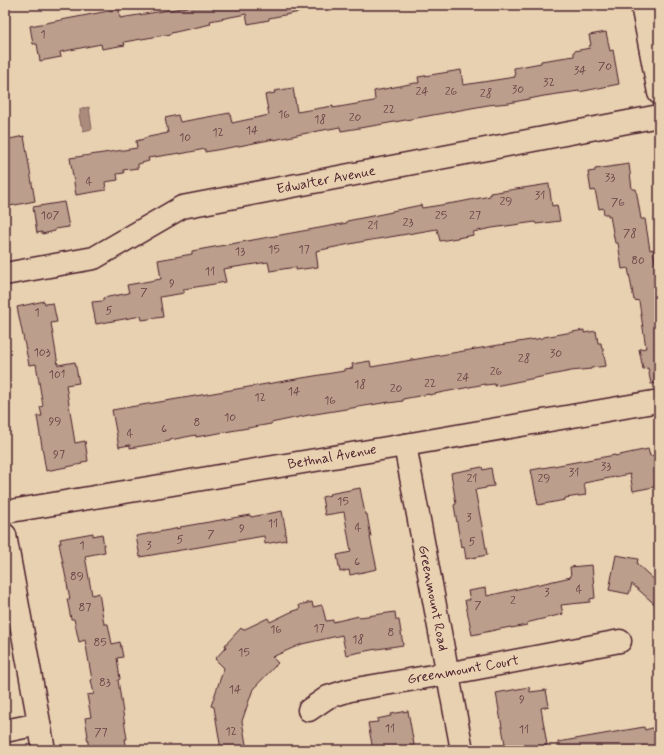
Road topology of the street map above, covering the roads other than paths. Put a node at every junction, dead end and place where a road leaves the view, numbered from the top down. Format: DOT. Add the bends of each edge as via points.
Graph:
graph roads {
  1 [pos="642,5"];
  2 [pos="659,93"];
  3 [pos="659,116"];
  4 [pos="5,274"];
  5 [pos="659,401"];
  6 [pos="404,445"];
  7 [pos="5,512"];
  8 [pos="5,535"];
  9 [pos="620,641"];
  10 [pos="448,673"];
  11 [pos="309,710"];
  12 [pos="39,724"];
  13 [pos="5,731"];
  14 [pos="44,750"];
  15 [pos="462,750"];
  1 -- 2 [label="street"];
  3 -- 4 [label="street, Edwalter Avenue" via="182,208 94,258"];
  5 -- 6 [label="street, Bethnal Avenue"];
  6 -- 7 [label="street, Bethnal Avenue"];
  6 -- 10 [label="street, Greenmount Road"];
  8 -- 12 [label="street"];
  9 -- 10 [label="street, Greenmount Court"];
  10 -- 11 [label="street, Greenmount Court" via="345,691 328,697"];
  10 -- 15 [label="street, Greenmount Road"];
  12 -- 13 [label="street"];
  12 -- 14 [label="street"];
}
